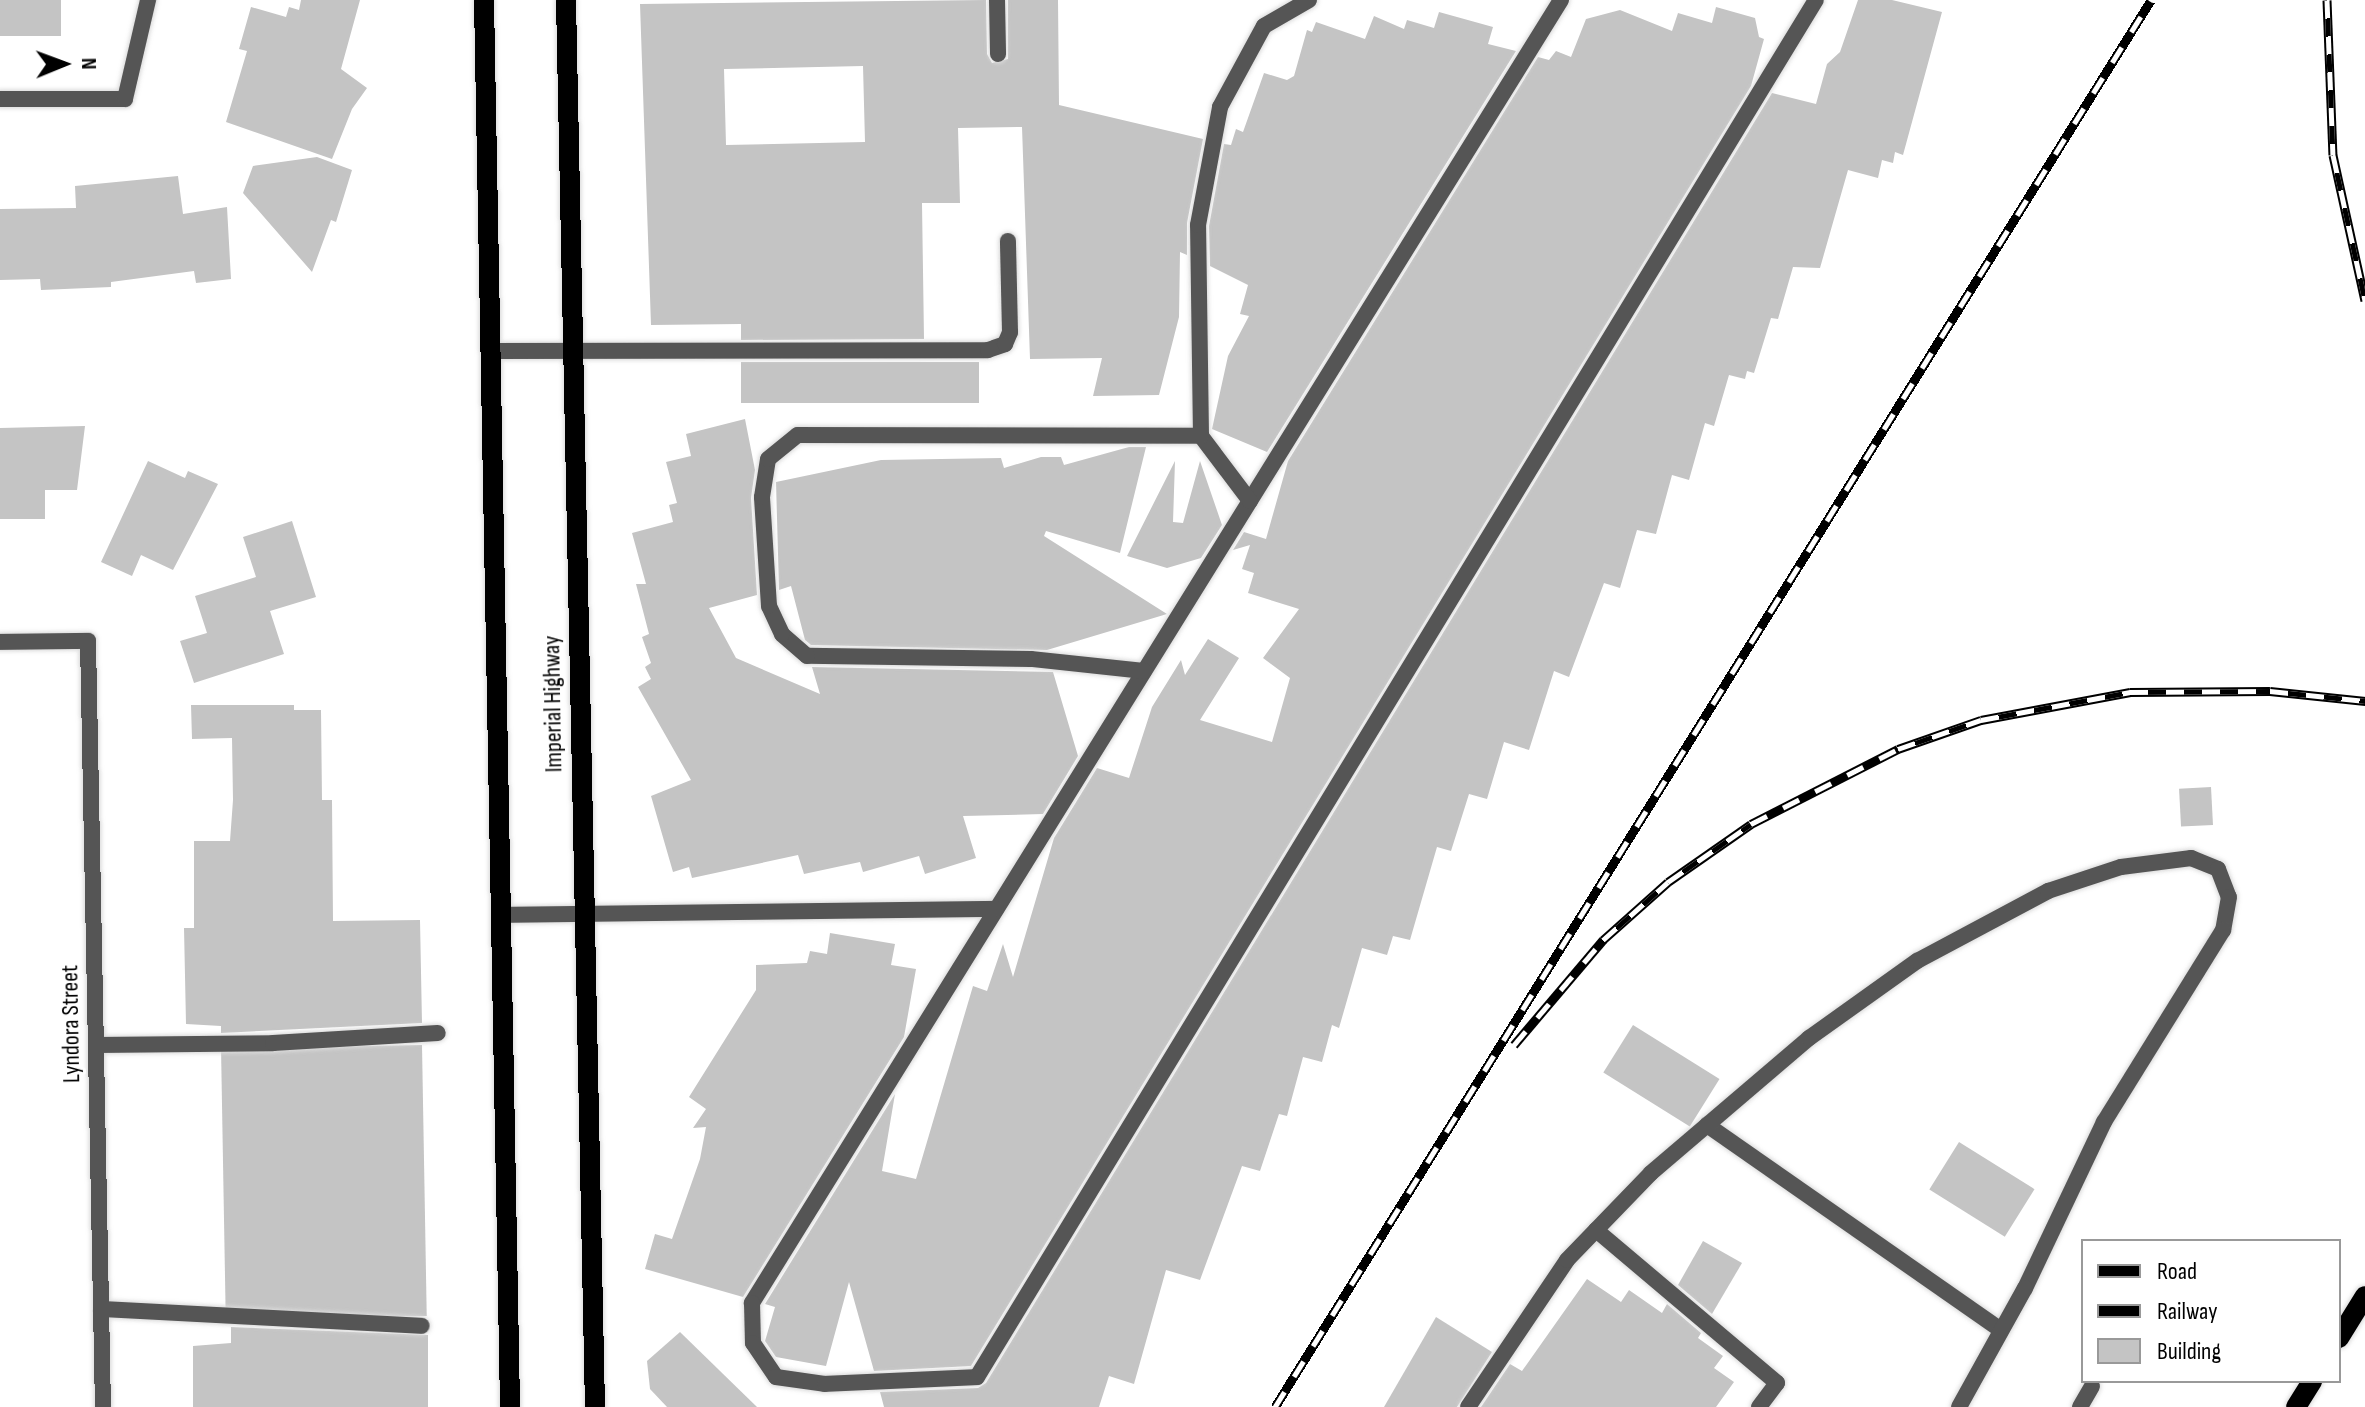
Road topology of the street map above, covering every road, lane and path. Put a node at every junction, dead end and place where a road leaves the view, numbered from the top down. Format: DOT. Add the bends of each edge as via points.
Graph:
graph roads {
  1 [pos="148,0"];
  2 [pos="484,0"];
  3 [pos="566,0"];
  4 [pos="997,0"];
  5 [pos="1309,0"];
  6 [pos="1561,0"];
  7 [pos="1816,0"];
  8 [pos="998,54"];
  9 [pos="0,99"];
  10 [pos="1008,241"];
  11 [pos="574,349"];
  12 [pos="489,351"];
  13 [pos="1201,436"];
  14 [pos="1250,501"];
  15 [pos="0,642"];
  16 [pos="1144,671"];
  17 [pos="996,909"];
  18 [pos="582,912"];
  19 [pos="500,915"];
  20 [pos="438,1033"];
  21 [pos="96,1045"];
  22 [pos="1707,1125"];
  23 [pos="1596,1230"];
  24 [pos="2365,1296"];
  25 [pos="101,1309"];
  26 [pos="422,1326"];
  27 [pos="2001,1330"];
  28 [pos="2341,1335"];
  29 [pos="2311,1383"];
  30 [pos="2092,1386"];
  31 [pos="103,1407"];
  32 [pos="510,1407"];
  33 [pos="595,1407"];
  34 [pos="1468,1407"];
  35 [pos="1759,1407"];
  36 [pos="1959,1407"];
  37 [pos="2080,1407"];
  38 [pos="2296,1407"];
  1 -- 9 [label="street" via="125,99"];
  2 -- 12 [label="main road"];
  3 -- 11 [label="main road, Imperial Highway"];
  4 -- 8 [label="street"];
  5 -- 13 [label="street" via="1264,26 1220,107 1198,225"];
  6 -- 14 [label="street"];
  7 -- 17 [label="street" via="977,1377 825,1384 776,1377 753,1343 752,1303"];
  10 -- 11 [label="street" via="1010,332 1005,344 988,350"];
  11 -- 12 [label="street"];
  11 -- 18 [label="main road, Imperial Highway"];
  12 -- 19 [label="main road"];
  13 -- 14 [label="street"];
  13 -- 16 [label="street" via="798,435 768,459 762,497 769,606 782,634 807,656 1031,659"];
  14 -- 16 [label="street"];
  15 -- 21 [label="street, Lyndora Street" via="88,641"];
  16 -- 17 [label="street"];
  17 -- 18 [label="street"];
  18 -- 19 [label="street"];
  18 -- 33 [label="main road, Imperial Highway"];
  19 -- 32 [label="main road"];
  20 -- 21 [label="street" via="273,1043"];
  21 -- 25 [label="street, Lyndora Street"];
  22 -- 23 [label="street"];
  22 -- 27 [label="street"];
  22 -- 27 [label="street" via="1809,1038 1917,961 2048,891 2121,867 2191,858 2218,869 2229,897 2223,930 2104,1122"];
  23 -- 34 [label="street" via="1567,1260"];
  23 -- 35 [label="street" via="1777,1383"];
  24 -- 28 [label="main road"];
  25 -- 26 [label="street"];
  25 -- 31 [label="street, Lyndora Street"];
  27 -- 36 [label="street"];
  29 -- 38 [label="main road"];
  30 -- 37 [label="street"];
}
